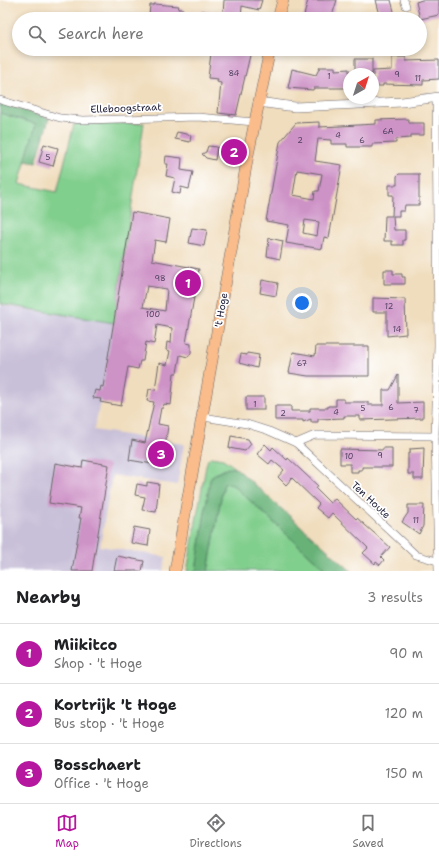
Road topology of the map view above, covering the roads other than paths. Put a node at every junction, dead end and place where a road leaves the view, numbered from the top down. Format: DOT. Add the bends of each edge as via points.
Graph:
graph roads {
  1 [pos="283,0"];
  2 [pos="280,12"];
  3 [pos="268,56"];
  4 [pos="438,97"];
  5 [pos="0,100"];
  6 [pos="258,102"];
  7 [pos="254,122"];
  8 [pos="203,417"];
  9 [pos="435,436"];
  10 [pos="296,443"];
  11 [pos="437,561"];
  12 [pos="175,571"];
  13 [pos="438,571"];
  1 -- 2 [label="main road"];
  3 -- 6 [label="main road, 't Hoge"];
  4 -- 6 [label="street" via="402,102 296,107"];
  4 -- 9 [label="street" via="438,345"];
  5 -- 7 [label="street, Elleboogstraat" via="60,118 83,120 198,117"];
  6 -- 7 [label="main road, 't Hoge"];
  7 -- 8 [label="main road, 't Hoge"];
  8 -- 10 [label="street, Ten Houte" via="247,424"];
  8 -- 12 [label="main road, 't Hoge"];
  9 -- 10 [label="street" via="315,435"];
  9 -- 11 [label="street"];
  10 -- 11 [label="street, Ten Houte" via="416,555"];
  11 -- 13 [label="street"];
}
